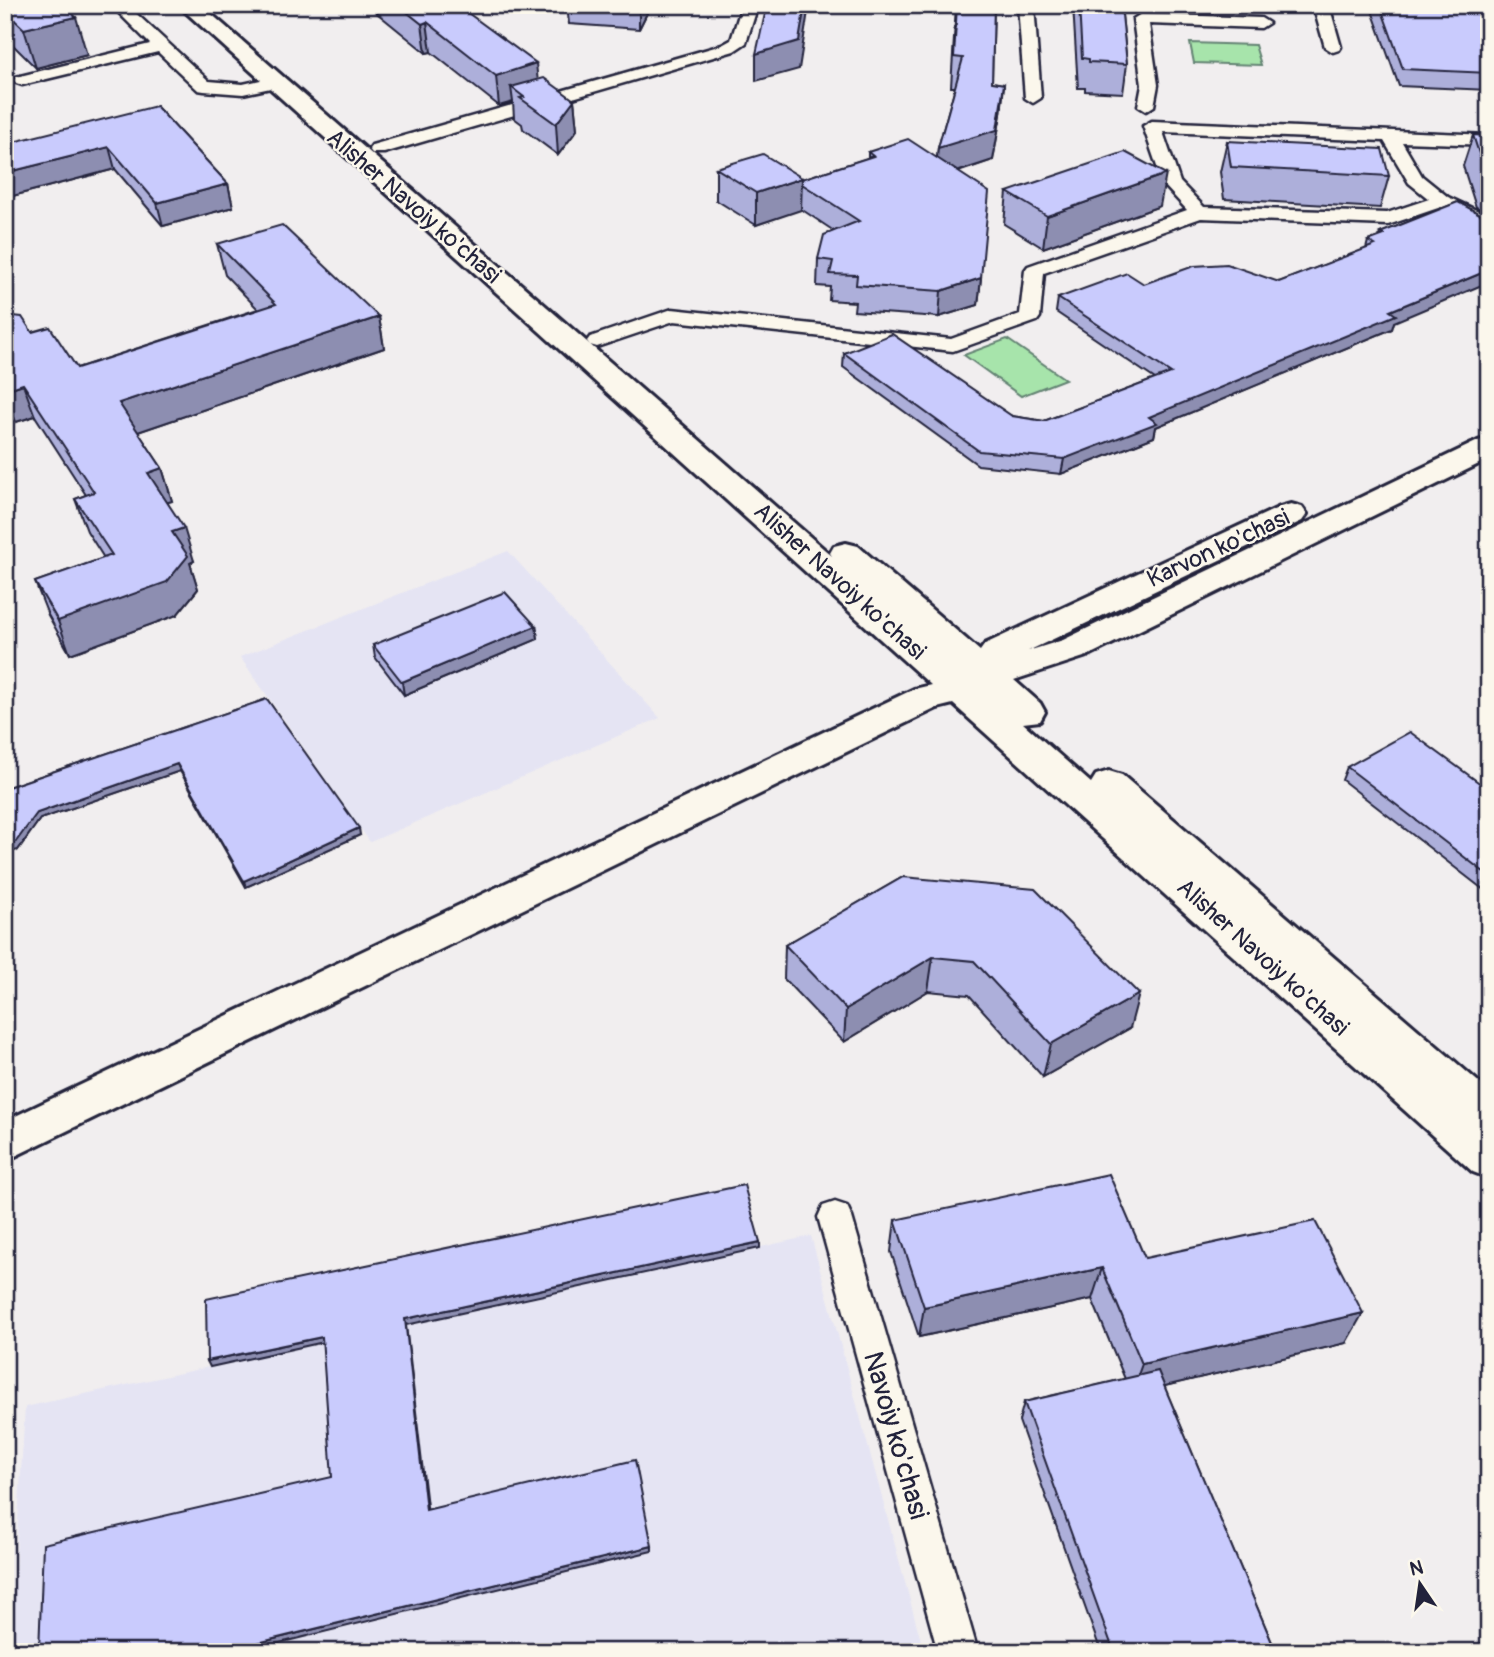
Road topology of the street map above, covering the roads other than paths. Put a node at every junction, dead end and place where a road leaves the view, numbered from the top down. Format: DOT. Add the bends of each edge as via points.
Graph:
graph roads {
  1 [pos="118,5"];
  2 [pos="188,5"];
  3 [pos="214,5"];
  4 [pos="750,5"];
  5 [pos="1026,5"];
  6 [pos="1321,5"];
  7 [pos="1261,23"];
  8 [pos="162,46"];
  9 [pos="1333,47"];
  10 [pos="14,78"];
  11 [pos="274,82"];
  12 [pos="1034,98"];
  13 [pos="1146,106"];
  14 [pos="1391,137"];
  15 [pos="1489,140"];
  16 [pos="378,149"];
  17 [pos="1443,201"];
  18 [pos="1199,212"];
  19 [pos="1489,223"];
  20 [pos="597,341"];
  21 [pos="1489,420"];
  22 [pos="1489,447"];
  23 [pos="959,681"];
  24 [pos="1489,1118"];
  25 [pos="5,1142"];
  26 [pos="1489,1158"];
  27 [pos="835,1217"];
  28 [pos="958,1652"];
  1 -- 8 [label="street"];
  2 -- 11 [label="main road, Alisher Navoiy ko'chasi"];
  3 -- 16 [label="main road, Alisher Navoiy ko'chasi"];
  4 -- 16 [label="street" via="738,43 728,48"];
  5 -- 12 [label="street"];
  6 -- 9 [label="street"];
  7 -- 13 [label="street" via="1141,19 1150,85"];
  8 -- 10 [label="street"];
  8 -- 11 [label="street" via="204,86 243,89"];
  11 -- 23 [label="main road, Alisher Navoiy ko'chasi"];
  14 -- 15 [label="street"];
  14 -- 17 [label="street" via="1415,179"];
  14 -- 18 [label="street" via="1152,126 1172,184"];
  16 -- 20 [label="main road, Alisher Navoiy ko'chasi"];
  17 -- 18 [label="street" via="1388,219"];
  17 -- 19 [label="street"];
  18 -- 20 [label="street" via="1035,270 1030,317 953,345 672,315"];
  20 -- 23 [label="main road, Alisher Navoiy ko'chasi" via="766,489 903,600"];
  21 -- 23 [label="main road, Karvon ko'chasi" via="1001,651"];
  22 -- 23 [label="main road" via="1075,648"];
  23 -- 24 [label="main road, Alisher Navoiy ko'chasi"];
  23 -- 25 [label="main road"];
  23 -- 26 [label="main road, Alisher Navoiy ko'chasi"];
  27 -- 28 [label="street, Navoiy ko'chasi"];
}
